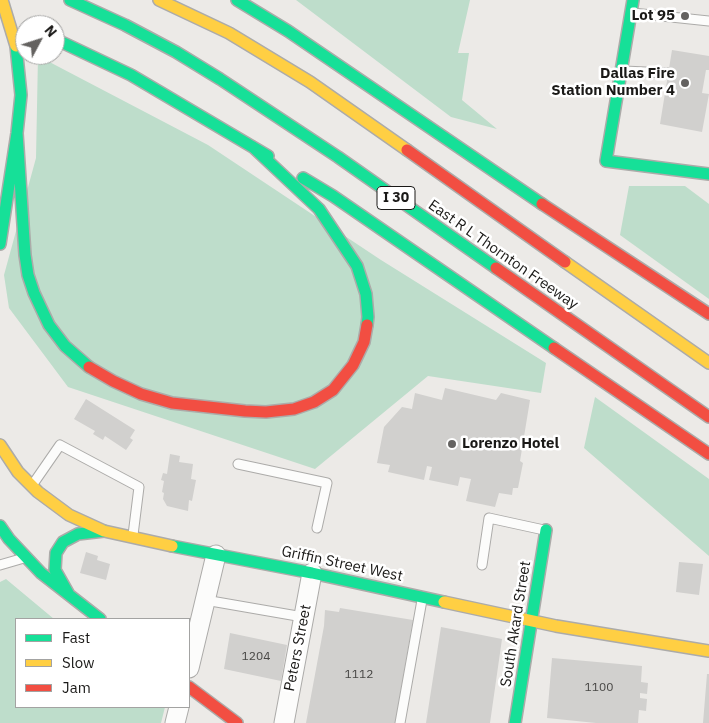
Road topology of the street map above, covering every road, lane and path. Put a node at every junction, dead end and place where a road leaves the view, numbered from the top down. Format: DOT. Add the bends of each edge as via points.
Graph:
graph roads {
  1 [pos="2,0"];
  2 [pos="70,0"];
  3 [pos="159,0"];
  4 [pos="237,0"];
  5 [pos="633,0"];
  6 [pos="631,12"];
  7 [pos="0,16"];
  8 [pos="709,20"];
  9 [pos="15,22"];
  10 [pos="65,44"];
  11 [pos="621,71"];
  12 [pos="668,73"];
  13 [pos="7,94"];
  14 [pos="21,95"];
  15 [pos="17,133"];
  16 [pos="253,146"];
  17 [pos="709,174"];
  18 [pos="0,244"];
  19 [pos="709,314"];
  20 [pos="709,364"];
  21 [pos="709,417"];
  22 [pos="680,436"];
  23 [pos="0,445"];
  24 [pos="709,454"];
  25 [pos="709,458"];
  26 [pos="238,464"];
  27 [pos="35,489"];
  28 [pos="48,513"];
  29 [pos="0,526"];
  30 [pos="317,528"];
  31 [pos="546,530"];
  32 [pos="104,531"];
  33 [pos="133,538"];
  34 [pos="27,552"];
  35 [pos="216,555"];
  36 [pos="0,565"];
  37 [pos="482,565"];
  38 [pos="312,573"];
  39 [pos="69,595"];
  40 [pos="422,597"];
  41 [pos="205,600"];
  42 [pos="99,618"];
  43 [pos="304,618"];
  44 [pos="532,621"];
  45 [pos="709,651"];
  46 [pos="190,664"];
  47 [pos="190,688"];
  48 [pos="179,708"];
  49 [pos="175,723"];
  50 [pos="237,723"];
  51 [pos="284,723"];
  52 [pos="400,723"];
  53 [pos="515,723"];
  1 -- 14 [label="main road, bridge" via="16,46"];
  2 -- 21 [label="main road, East R L Thornton Freeway / I 30" via="125,25 220,79 338,157"];
  3 -- 20 [label="main road, East R L Thornton Freeway" via="229,34 310,82"];
  4 -- 19 [label="main road"];
  5 -- 6 [label="main road"];
  6 -- 8 [label="lane"];
  6 -- 11 [label="main road"];
  7 -- 9 [label="main road"];
  10 -- 16 [label="main road" via="131,75"];
  11 -- 12 [label="lane"];
  11 -- 17 [label="main road" via="606,161"];
  13 -- 14 [label="main road"];
  14 -- 15 [label="main road"];
  15 -- 16 [label="main road" via="28,275 49,325 65,346 91,368 141,394 172,403 266,412 314,402 333,390 357,357 364,342 368,318 366,294 357,266 319,209"];
  15 -- 18 [label="main road"];
  16 -- 22 [label="main road" via="333,196"];
  22 -- 24 [label="main road"];
  22 -- 25 [label="main road"];
  23 -- 27 [label="main road, Griffin Street West" via="18,472"];
  26 -- 30 [label="lane" via="327,483"];
  27 -- 28 [label="main road"];
  27 -- 32 [label="main road, Griffin Street West" via="69,515"];
  27 -- 33 [label="lane" via="60,445 139,487"];
  29 -- 34 [label="main road" via="9,539"];
  31 -- 37 [label="lane" via="489,518"];
  31 -- 44 [label="main road, South Akard Street"];
  32 -- 33 [label="main road, Griffin Street West"];
  32 -- 39 [label="main road" via="78,534 63,542 56,553 55,570"];
  33 -- 35 [label="main road, Griffin Street West"];
  34 -- 36 [label="lane"];
  34 -- 39 [label="main road" via="41,573"];
  35 -- 38 [label="main road, Griffin Street West"];
  35 -- 41 [label="street"];
  38 -- 40 [label="main road, Griffin Street West"];
  38 -- 43 [label="street, Peters Street"];
  39 -- 42 [label="main road"];
  40 -- 44 [label="main road, Griffin Street West"];
  40 -- 52 [label="lane"];
  41 -- 43 [label="lane"];
  41 -- 46 [label="street"];
  43 -- 51 [label="street, Peters Street"];
  44 -- 45 [label="main road, Griffin Street West"];
  44 -- 53 [label="main road, South Akard Street"];
  47 -- 50 [label="main road"];
  48 -- 49 [label="street"];
}
